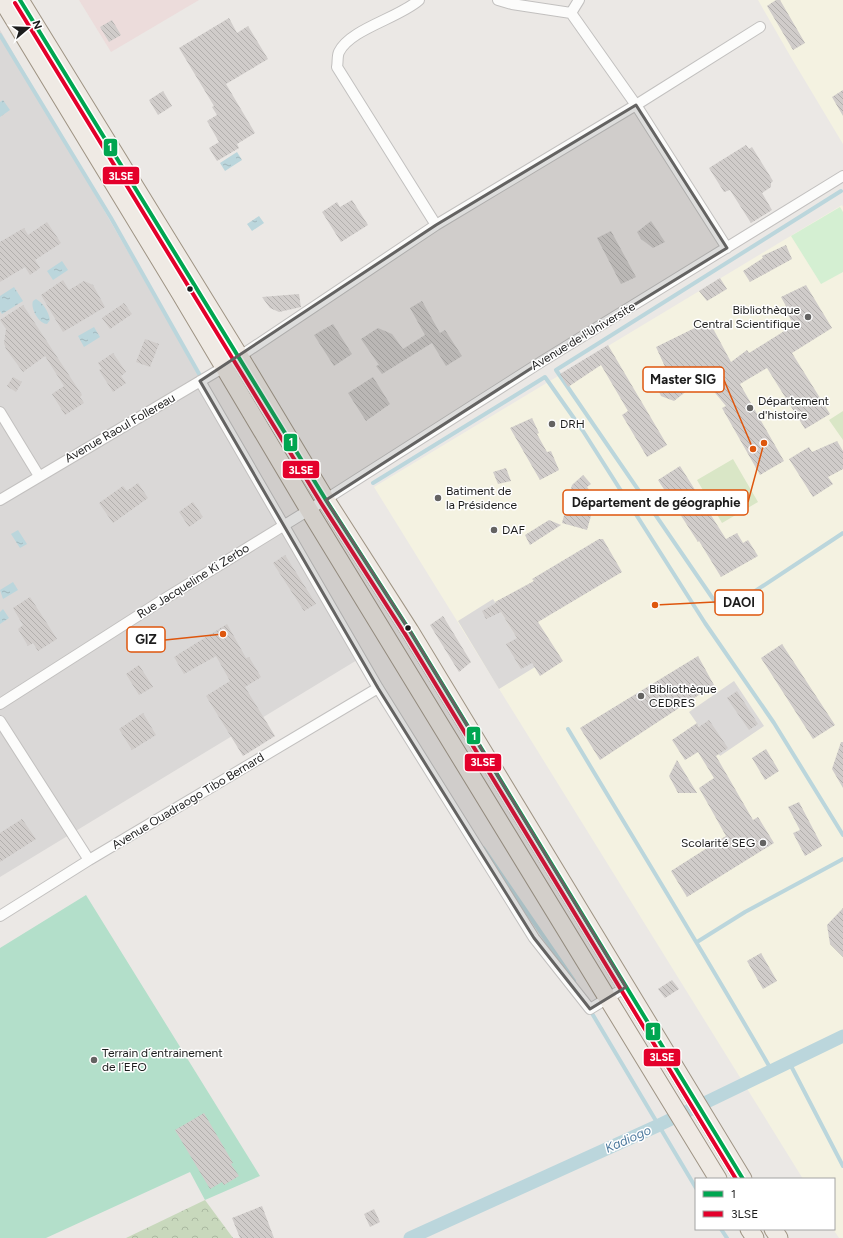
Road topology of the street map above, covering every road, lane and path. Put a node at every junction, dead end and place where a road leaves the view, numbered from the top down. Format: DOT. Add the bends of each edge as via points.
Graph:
graph roads {
  1 [pos="2,0"];
  2 [pos="20,0"];
  3 [pos="419,0"];
  4 [pos="498,0"];
  5 [pos="578,0"];
  6 [pos="571,13"];
  7 [pos="760,27"];
  8 [pos="636,105"];
  9 [pos="843,176"];
  10 [pos="436,225"];
  11 [pos="727,248"];
  12 [pos="240,356"];
  13 [pos="224,367"];
  14 [pos="200,381"];
  15 [pos="0,412"];
  16 [pos="39,476"];
  17 [pos="0,500"];
  18 [pos="326,500"];
  19 [pos="309,510"];
  20 [pos="282,526"];
  21 [pos="378,688"];
  22 [pos="0,704"];
  23 [pos="0,721"];
  24 [pos="89,860"];
  25 [pos="0,916"];
  26 [pos="626,988"];
  27 [pos="608,997"];
  28 [pos="717,1178"];
  29 [pos="742,1178"];
  1 -- 13 [label="main road"];
  2 -- 12 [label="main road"];
  3 -- 10 [label="street" via="349,39 339,52 337,67"];
  4 -- 6 [label="street"];
  5 -- 6 [label="street"];
  6 -- 8 [label="street"];
  7 -- 8 [label="street, Avenue Raoul Follereau"];
  8 -- 10 [label="street, Avenue Raoul Follereau"];
  8 -- 11 [label="street"];
  9 -- 11 [label="street, Avenue de l'Universite"];
  10 -- 12 [label="street, Avenue Raoul Follereau"];
  11 -- 18 [label="street, Avenue de l'Universite" via="540,362"];
  12 -- 13 [label="street, Avenue Raoul Follereau"];
  12 -- 18 [label="main road"];
  13 -- 14 [label="street, Avenue Raoul Follereau"];
  13 -- 19 [label="main road"];
  14 -- 16 [label="street, Avenue Raoul Follereau"];
  14 -- 20 [label="street"];
  15 -- 16 [label="street"];
  16 -- 17 [label="street, Avenue Raoul Follereau"];
  18 -- 19 [label="street, Rue Jacqueline Ki Zerbo"];
  18 -- 26 [label="main road" via="410,631"];
  19 -- 20 [label="street, Rue Jacqueline Ki Zerbo"];
  19 -- 27 [label="main road"];
  20 -- 21 [label="street"];
  20 -- 22 [label="street, Rue Jacqueline Ki Zerbo"];
  21 -- 24 [label="street, Avenue Ouadraogo Tibo Bernard"];
  21 -- 27 [label="street" via="534,938 590,1009"];
  23 -- 24 [label="street"];
  24 -- 25 [label="street, Avenue Ouadraogo Tibo Bernard"];
  26 -- 27 [label="street"];
  26 -- 29 [label="main road"];
  27 -- 28 [label="main road"];
}
